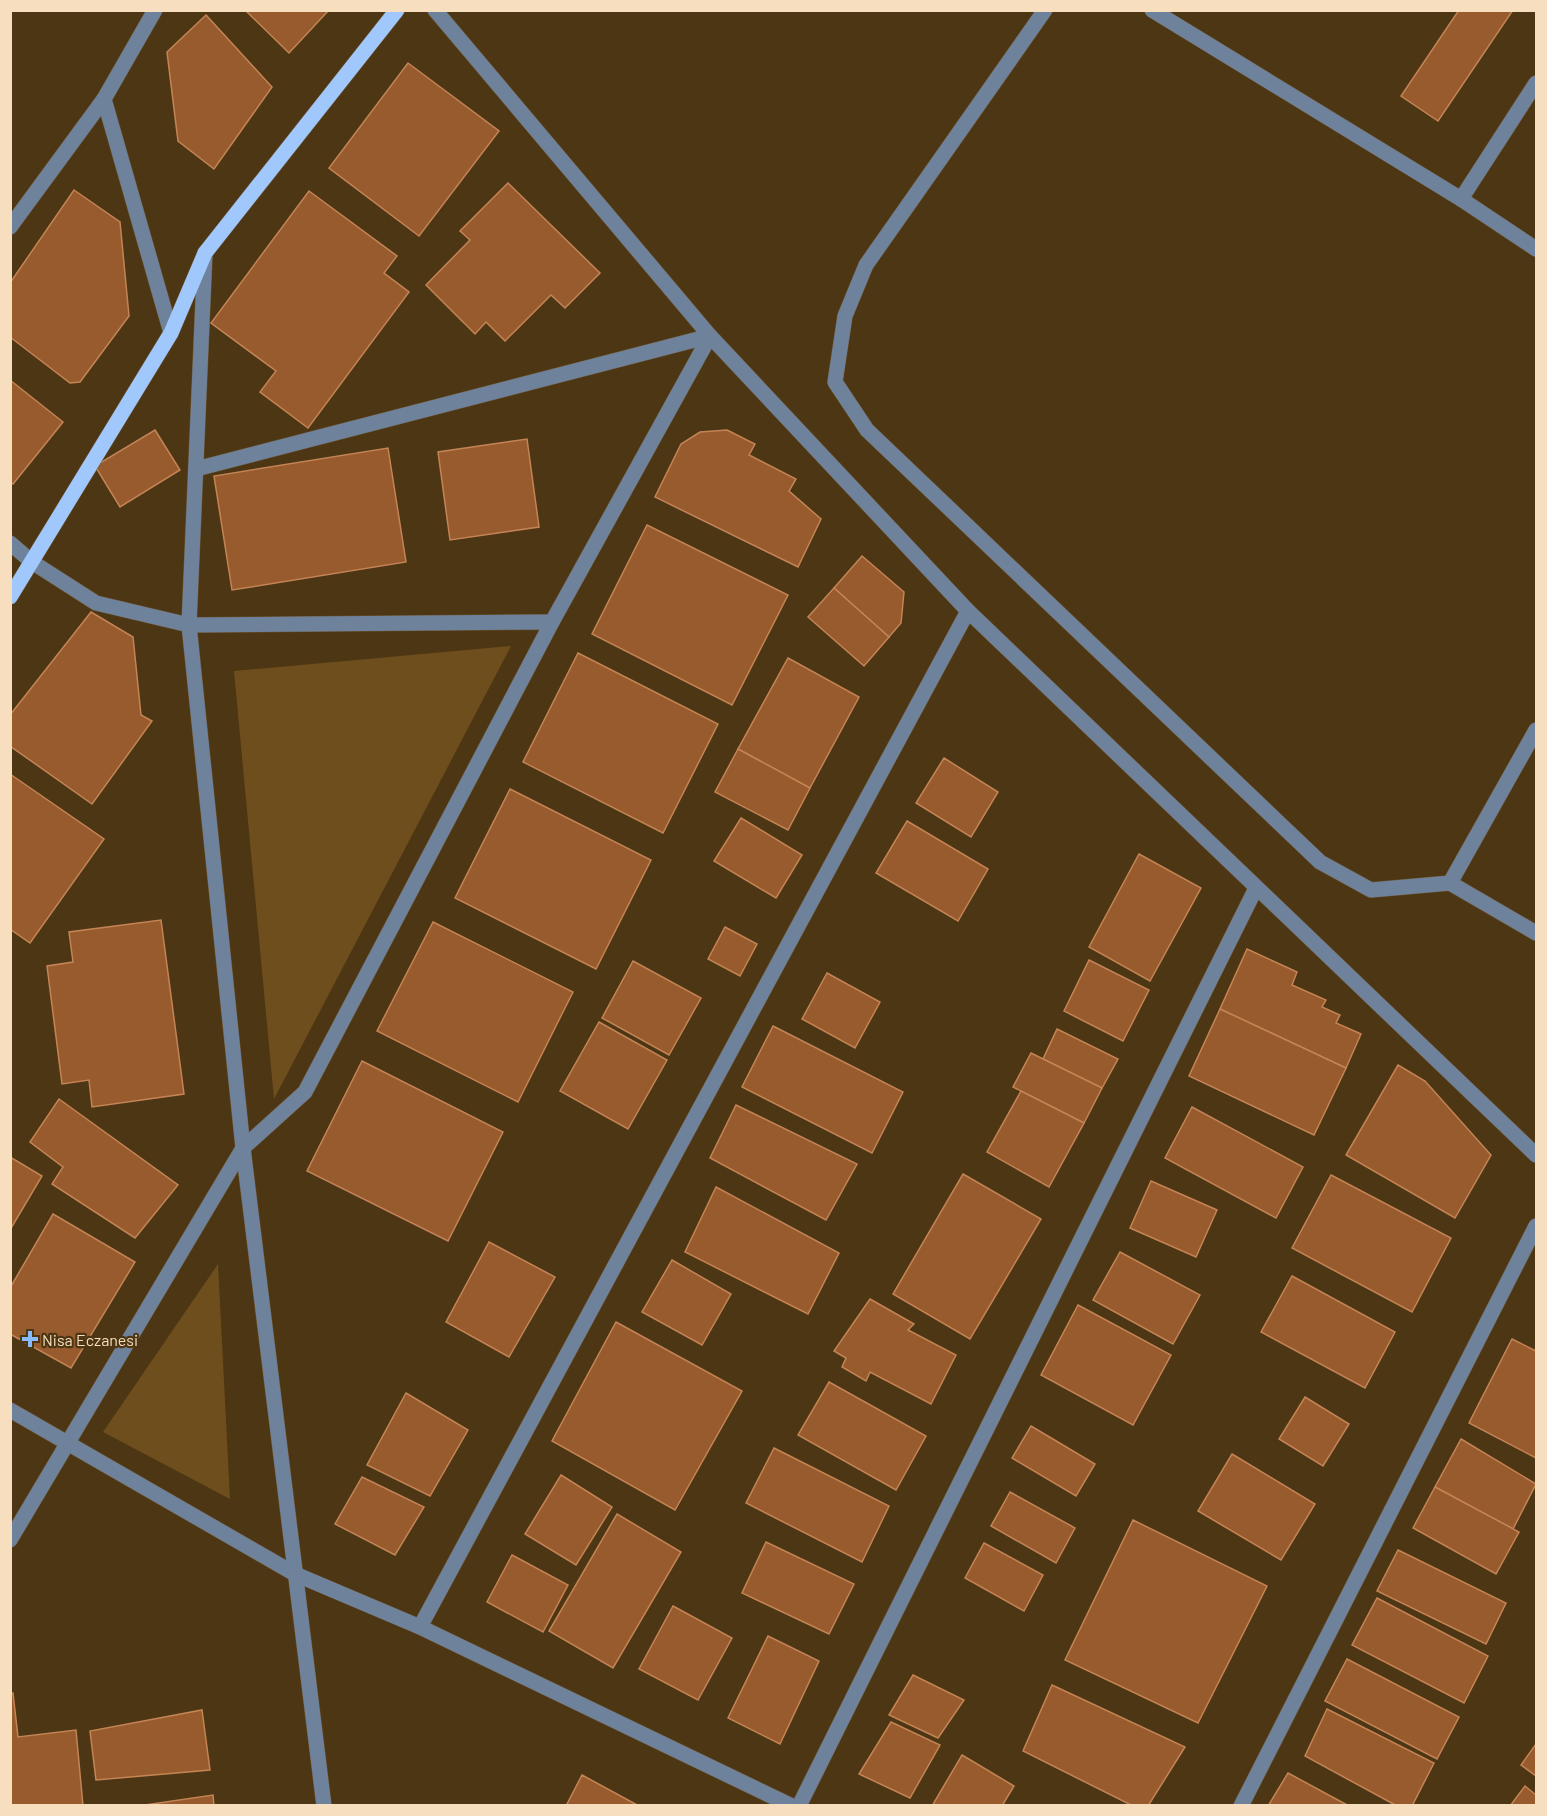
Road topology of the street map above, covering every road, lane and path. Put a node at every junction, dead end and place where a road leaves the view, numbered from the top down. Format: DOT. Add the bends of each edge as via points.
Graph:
graph roads {
  1 [pos="155,10"];
  2 [pos="397,10"];
  3 [pos="435,10"];
  4 [pos="1046,10"];
  5 [pos="1152,10"];
  6 [pos="1536,83"];
  7 [pos="104,99"];
  8 [pos="1461,199"];
  9 [pos="10,227"];
  10 [pos="1536,249"];
  11 [pos="205,253"];
  12 [pos="171,333"];
  13 [pos="710,336"];
  14 [pos="196,469"];
  15 [pos="10,543"];
  16 [pos="32,562"];
  17 [pos="10,597"];
  18 [pos="968,611"];
  19 [pos="552,622"];
  20 [pos="189,625"];
  21 [pos="1536,730"];
  22 [pos="1450,883"];
  23 [pos="1256,888"];
  24 [pos="1536,933"];
  25 [pos="243,1148"];
  26 [pos="1536,1155"];
  27 [pos="1536,1226"];
  28 [pos="10,1410"];
  29 [pos="67,1442"];
  30 [pos="10,1540"];
  31 [pos="295,1574"];
  32 [pos="420,1627"];
  33 [pos="324,1806"];
  34 [pos="792,1806"];
  35 [pos="799,1806"];
  36 [pos="1240,1806"];
  1 -- 7 [label="street"];
  2 -- 11 [label="main road"];
  3 -- 13 [label="street"];
  4 -- 22 [label="street" via="866,266 844,316 835,382 867,430 1320,862 1371,890"];
  5 -- 8 [label="street"];
  6 -- 8 [label="street"];
  7 -- 9 [label="street"];
  7 -- 12 [label="street"];
  8 -- 10 [label="street"];
  11 -- 12 [label="main road"];
  11 -- 14 [label="street"];
  12 -- 16 [label="main road"];
  13 -- 14 [label="street"];
  13 -- 18 [label="street"];
  13 -- 19 [label="street"];
  14 -- 20 [label="street"];
  15 -- 16 [label="street"];
  16 -- 17 [label="main road"];
  16 -- 20 [label="street" via="96,603"];
  18 -- 23 [label="street"];
  18 -- 32 [label="street"];
  19 -- 20 [label="street"];
  19 -- 25 [label="street" via="305,1092"];
  20 -- 25 [label="street"];
  21 -- 22 [label="street"];
  22 -- 24 [label="street"];
  23 -- 26 [label="street"];
  23 -- 35 [label="street"];
  25 -- 29 [label="street"];
  25 -- 31 [label="street"];
  27 -- 36 [label="street"];
  28 -- 29 [label="street"];
  29 -- 30 [label="street"];
  29 -- 31 [label="street"];
  31 -- 32 [label="street"];
  31 -- 33 [label="street"];
  32 -- 34 [label="street"];
}
